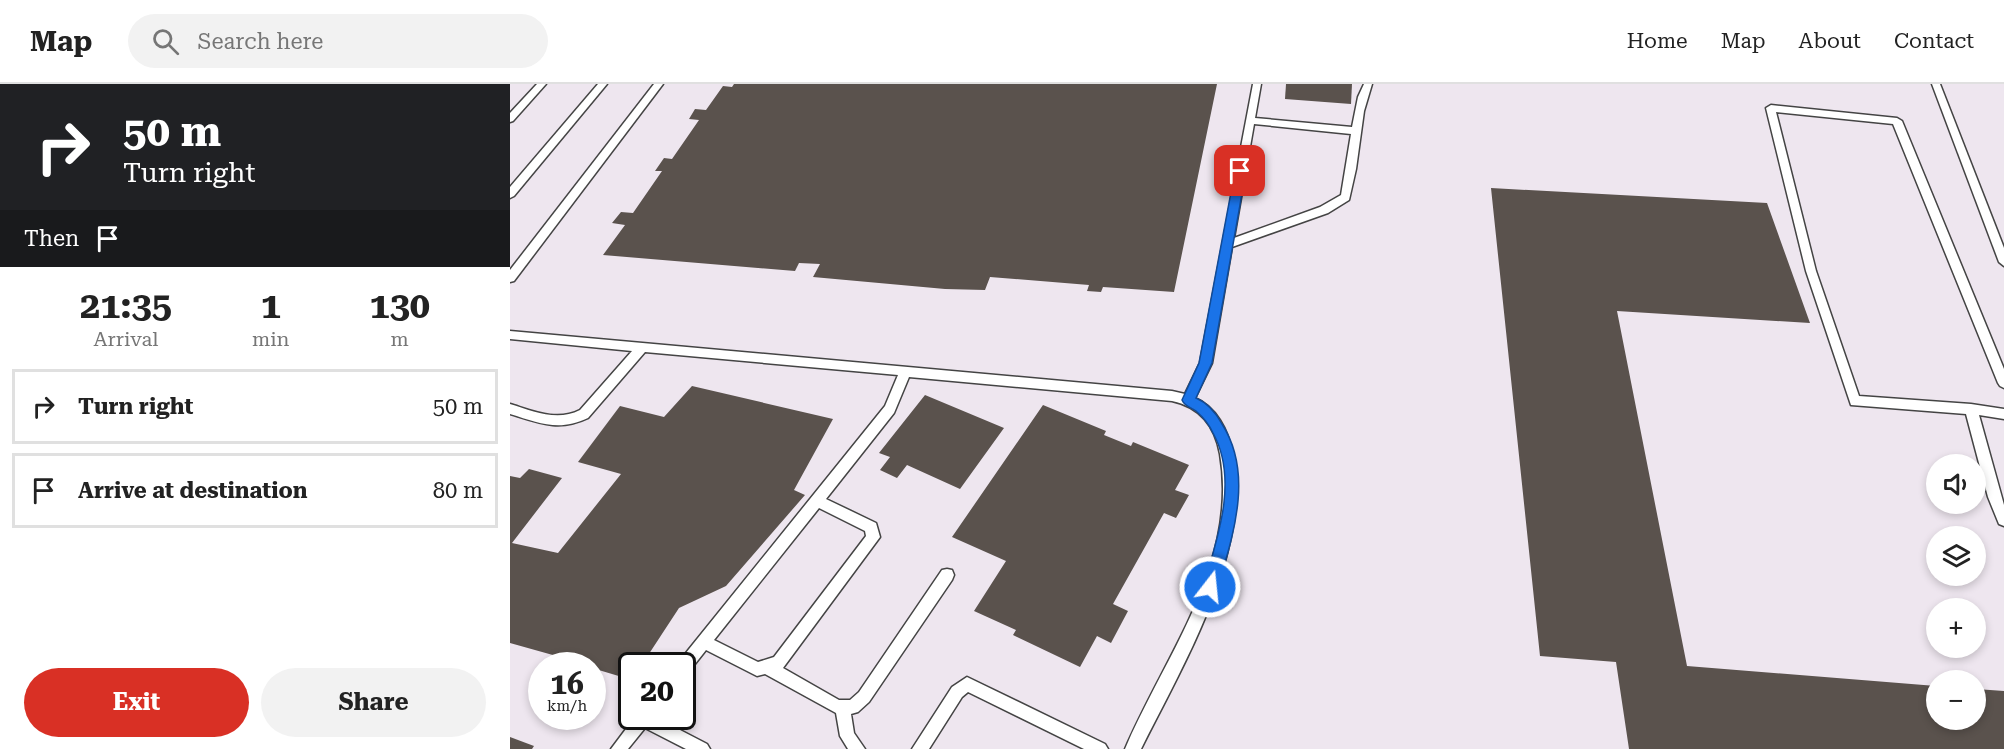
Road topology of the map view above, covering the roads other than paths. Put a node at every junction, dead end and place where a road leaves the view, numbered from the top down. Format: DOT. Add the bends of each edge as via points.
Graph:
graph roads {
  1 [pos="542,84"];
  2 [pos="603,84"];
  3 [pos="659,84"];
  4 [pos="1257,84"];
  5 [pos="1368,84"];
  6 [pos="1936,84"];
  7 [pos="510,119"];
  8 [pos="1250,121"];
  9 [pos="1357,131"];
  10 [pos="510,194"];
  11 [pos="1227,245"];
  12 [pos="2004,262"];
  13 [pos="510,278"];
  14 [pos="510,335"];
  15 [pos="642,347"];
  16 [pos="905,372"];
  17 [pos="2004,383"];
  18 [pos="1188,400"];
  19 [pos="510,409"];
  20 [pos="1971,409"];
  21 [pos="2004,414"];
  22 [pos="817,501"];
  23 [pos="2004,520"];
  24 [pos="947,575"];
  25 [pos="704,642"];
  26 [pos="696,652"];
  27 [pos="768,668"];
  28 [pos="843,707"];
  29 [pos="634,730"];
  30 [pos="666,730"];
  31 [pos="619,749"];
  32 [pos="702,749"];
  33 [pos="856,749"];
  34 [pos="920,749"];
  35 [pos="1100,749"];
  36 [pos="1133,749"];
  1 -- 7 [label="lane"];
  2 -- 10 [label="lane"];
  3 -- 13 [label="lane"];
  4 -- 8 [label="lane"];
  5 -- 9 [label="lane" via="1360,101"];
  6 -- 12 [label="lane"];
  8 -- 9 [label="lane"];
  8 -- 11 [label="lane"];
  9 -- 11 [label="lane" via="1345,197 1324,210"];
  11 -- 18 [label="lane" via="1206,363"];
  14 -- 15 [label="lane"];
  15 -- 16 [label="lane"];
  15 -- 19 [label="lane" via="575,420 559,423"];
  16 -- 18 [label="lane"];
  16 -- 22 [label="lane" via="890,409"];
  17 -- 20 [label="lane" via="1897,121 1771,108 1811,271 1855,401"];
  18 -- 36 [label="lane" via="1211,417 1230,462 1232,488 1226,532 1210,587"];
  20 -- 21 [label="lane"];
  20 -- 23 [label="lane" via="1994,498"];
  22 -- 25 [label="lane"];
  22 -- 27 [label="lane" via="871,527 873,537 778,663"];
  24 -- 28 [label="lane" via="864,697 853,707"];
  25 -- 26 [label="lane"];
  25 -- 27 [label="lane" via="757,669"];
  27 -- 28 [label="lane"];
  28 -- 33 [label="lane" via="847,736"];
  29 -- 31 [label="lane"];
  30 -- 32 [label="lane"];
  34 -- 35 [label="lane" via="957,692 967,684"];
}
